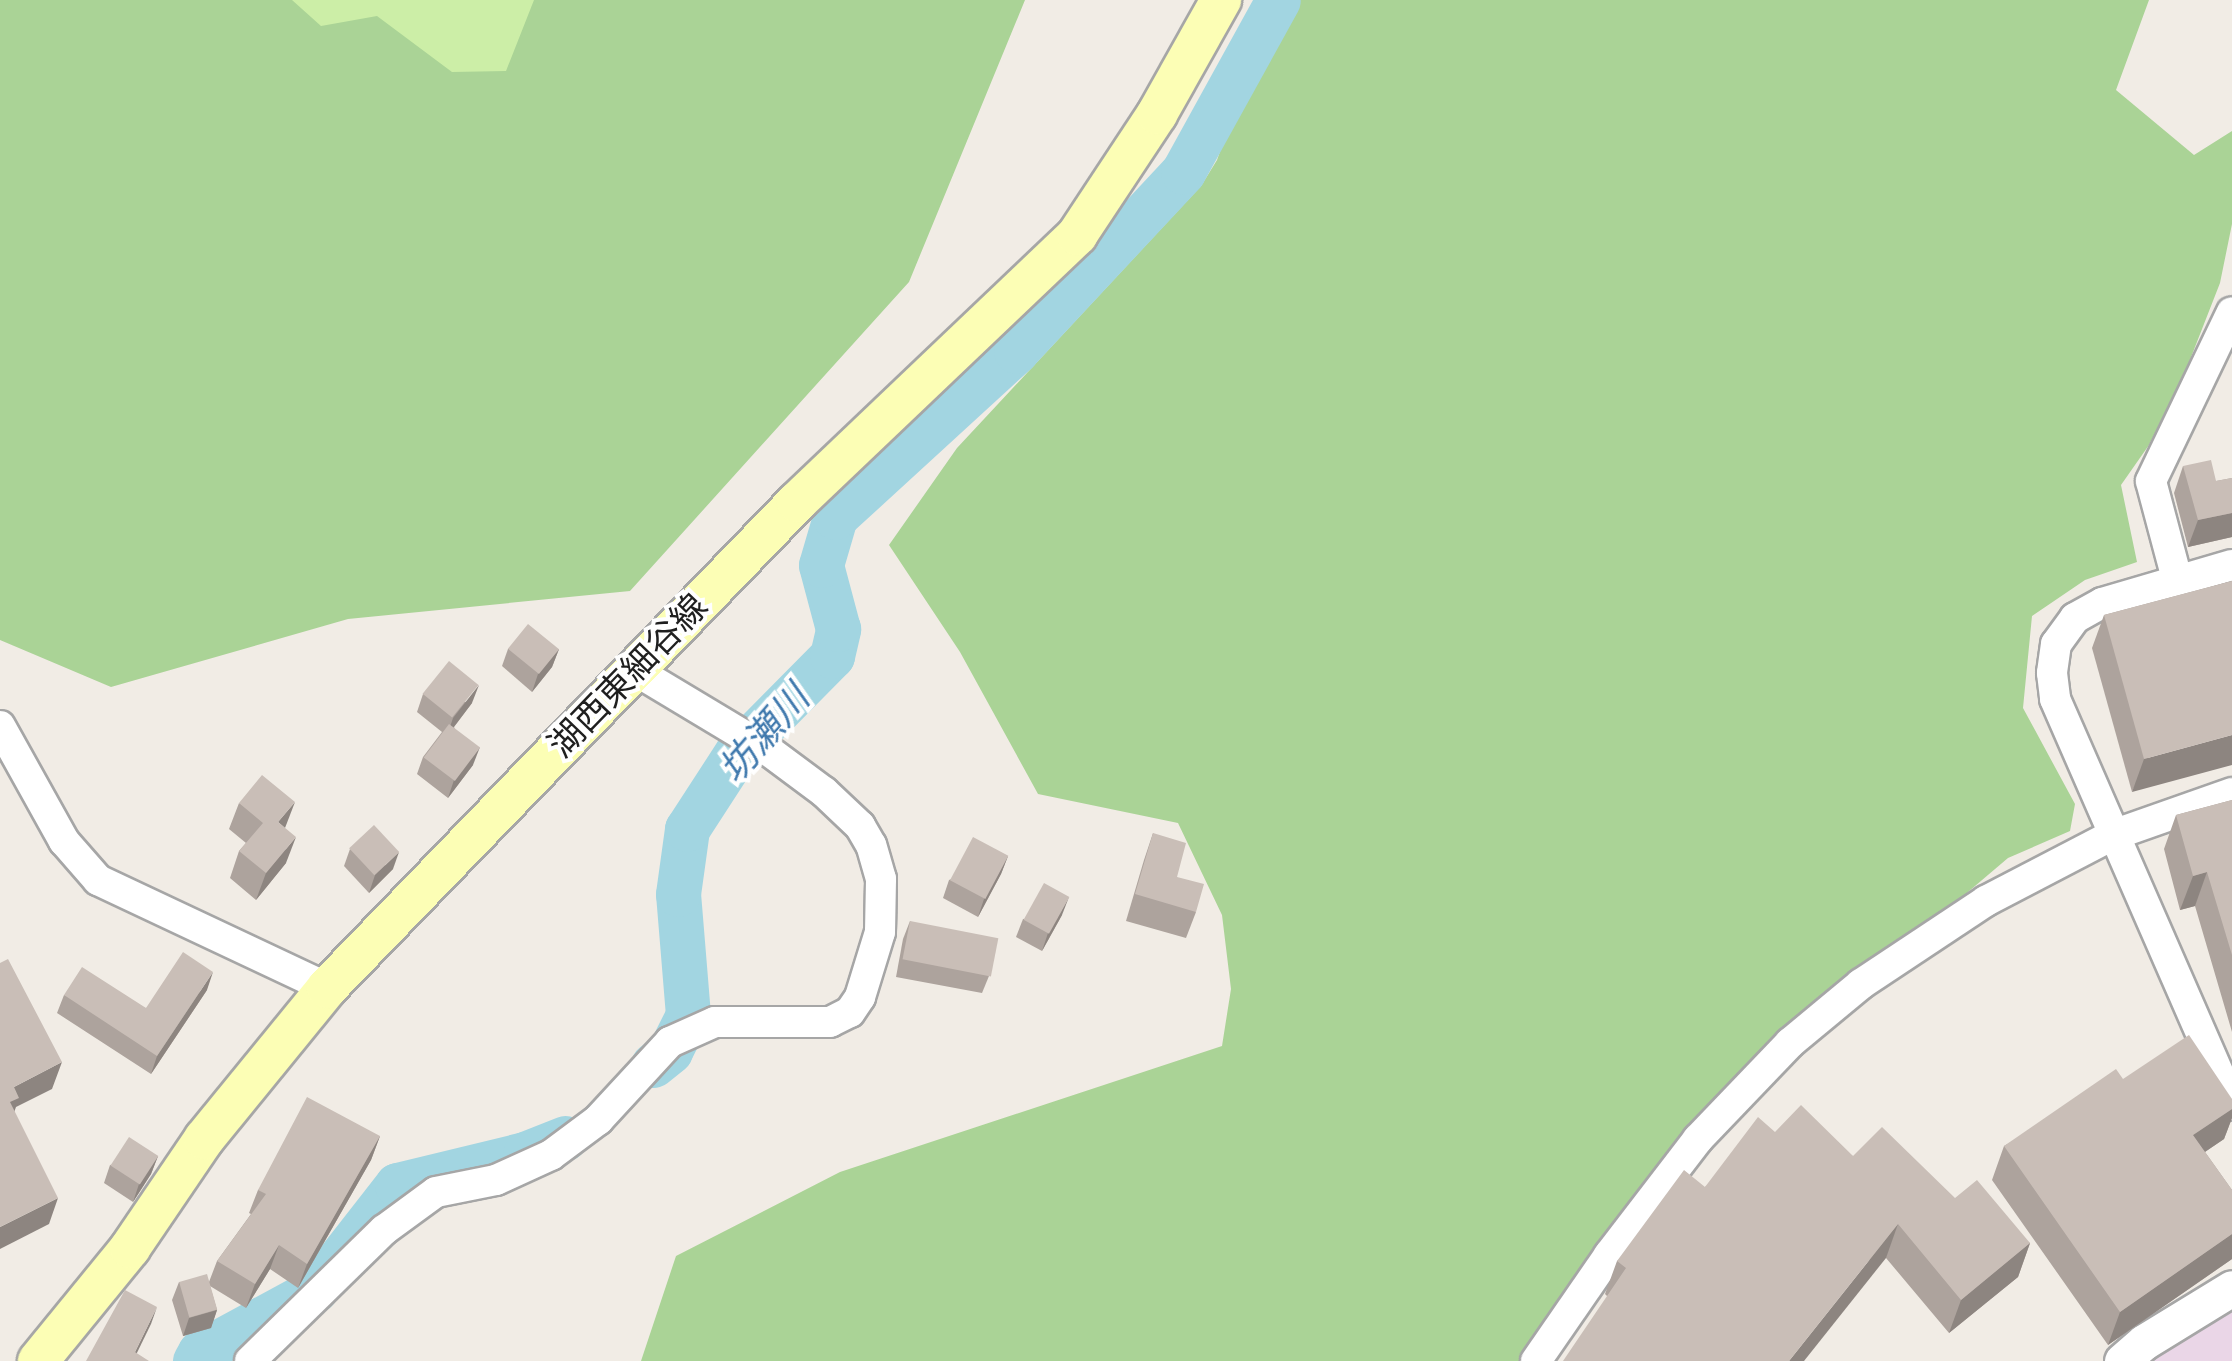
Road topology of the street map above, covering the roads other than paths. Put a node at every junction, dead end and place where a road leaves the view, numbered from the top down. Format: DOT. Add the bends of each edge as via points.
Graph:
graph roads {
  1 [pos="1221,0"];
  2 [pos="2229,326"];
  3 [pos="2232,565"];
  4 [pos="2177,578"];
  5 [pos="633,669"];
  6 [pos="0,726"];
  7 [pos="2232,793"];
  8 [pos="2113,835"];
  9 [pos="327,988"];
  10 [pos="2232,1105"];
  11 [pos="2232,1288"];
  12 [pos="38,1361"];
  13 [pos="250,1361"];
  14 [pos="1536,1361"];
  15 [pos="2122,1361"];
  1 -- 5 [label="main road, 湖西東細谷線" via="1077,235 796,502"];
  2 -- 4 [label="street" via="2151,481"];
  3 -- 4 [label="street"];
  4 -- 8 [label="street" via="2102,603 2075,618 2056,644 2056,699"];
  5 -- 9 [label="main road, 湖西東細谷線"];
  5 -- 13 [label="street" via="766,749 860,826 881,880 880,932 860,997 850,1012 830,1022 715,1022 670,1042 598,1120 551,1155 496,1180 436,1192 384,1230"];
  6 -- 9 [label="street" via="64,840 98,880"];
  7 -- 8 [label="street"];
  8 -- 10 [label="street"];
  8 -- 14 [label="street" via="1986,901 1861,984 1790,1042 1698,1140"];
  9 -- 12 [label="main road, 湖西東細谷線" via="204,1138 130,1248"];
  11 -- 15 [label="street"];
}
